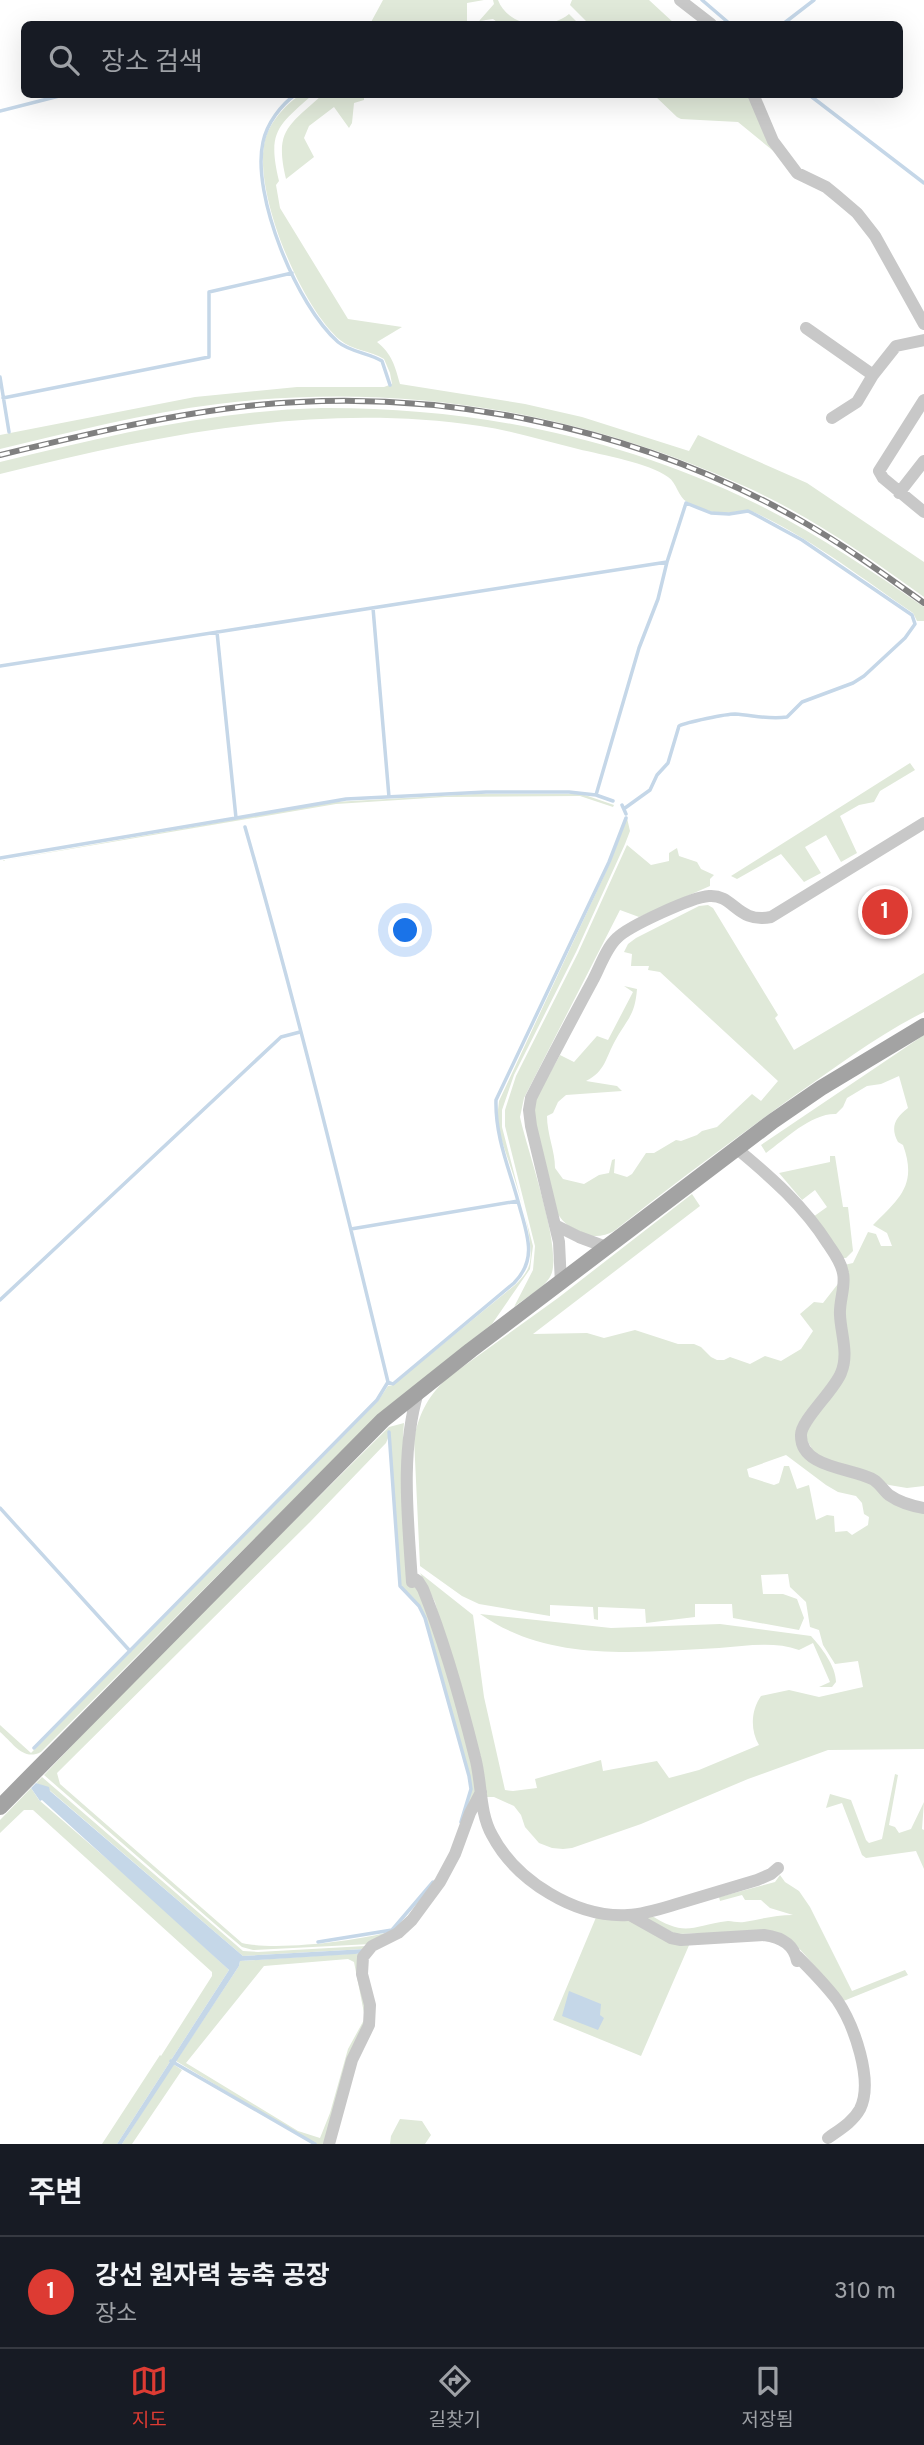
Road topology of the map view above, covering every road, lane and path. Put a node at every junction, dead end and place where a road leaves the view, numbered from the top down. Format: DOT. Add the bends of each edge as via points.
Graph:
graph roads {
  1 [pos="680,0"];
  2 [pos="707,21"];
  3 [pos="755,98"];
  4 [pos="924,324"];
  5 [pos="806,328"];
  6 [pos="924,340"];
  7 [pos="873,375"];
  8 [pos="924,400"];
  9 [pos="832,418"];
  10 [pos="924,461"];
  11 [pos="899,493"];
  12 [pos="924,512"];
  13 [pos="924,823"];
  14 [pos="924,1026"];
  15 [pos="736,1148"];
  16 [pos="555,1225"];
  17 [pos="606,1247"];
  18 [pos="561,1284"];
  19 [pos="418,1392"];
  20 [pos="924,1508"];
  21 [pos="481,1792"];
  22 [pos="0,1807"];
  23 [pos="778,1868"];
  24 [pos="630,1915"];
  25 [pos="828,2137"];
  26 [pos="330,2144"];
  1 -- 2 [label="street"];
  3 -- 4 [label="street" via="774,141 797,173 825,187 857,212 875,236"];
  5 -- 7 [label="street"];
  6 -- 7 [label="street" via="896,345"];
  7 -- 9 [label="street" via="857,402"];
  8 -- 11 [label="street" via="879,471"];
  10 -- 11 [label="street"];
  11 -- 12 [label="street"];
  13 -- 16 [label="street" via="771,917 745,916 711,895 616,938 531,1098 531,1126"];
  14 -- 15 [label="main road" via="821,1088"];
  15 -- 17 [label="main road"];
  15 -- 20 [label="street" via="797,1201 844,1274 840,1297 842,1370 803,1428 803,1444 819,1461 864,1475 890,1495"];
  16 -- 17 [label="street"];
  16 -- 18 [label="street"];
  17 -- 18 [label="main road"];
  18 -- 19 [label="main road"];
  19 -- 21 [label="street" via="407,1442 412,1579 423,1589 431,1609 475,1754"];
  19 -- 22 [label="main road" via="383,1420"];
  21 -- 24 [label="street" via="491,1833 504,1854 532,1882 572,1904"];
  21 -- 26 [label="street" via="455,1854 433,1891 404,1927 372,1946 363,1957 369,2025 352,2060"];
  23 -- 24 [label="street" via="757,1880"];
  24 -- 25 [label="street" via="681,1940 764,1935 786,1941 844,2013 863,2070 861,2108"];
}
